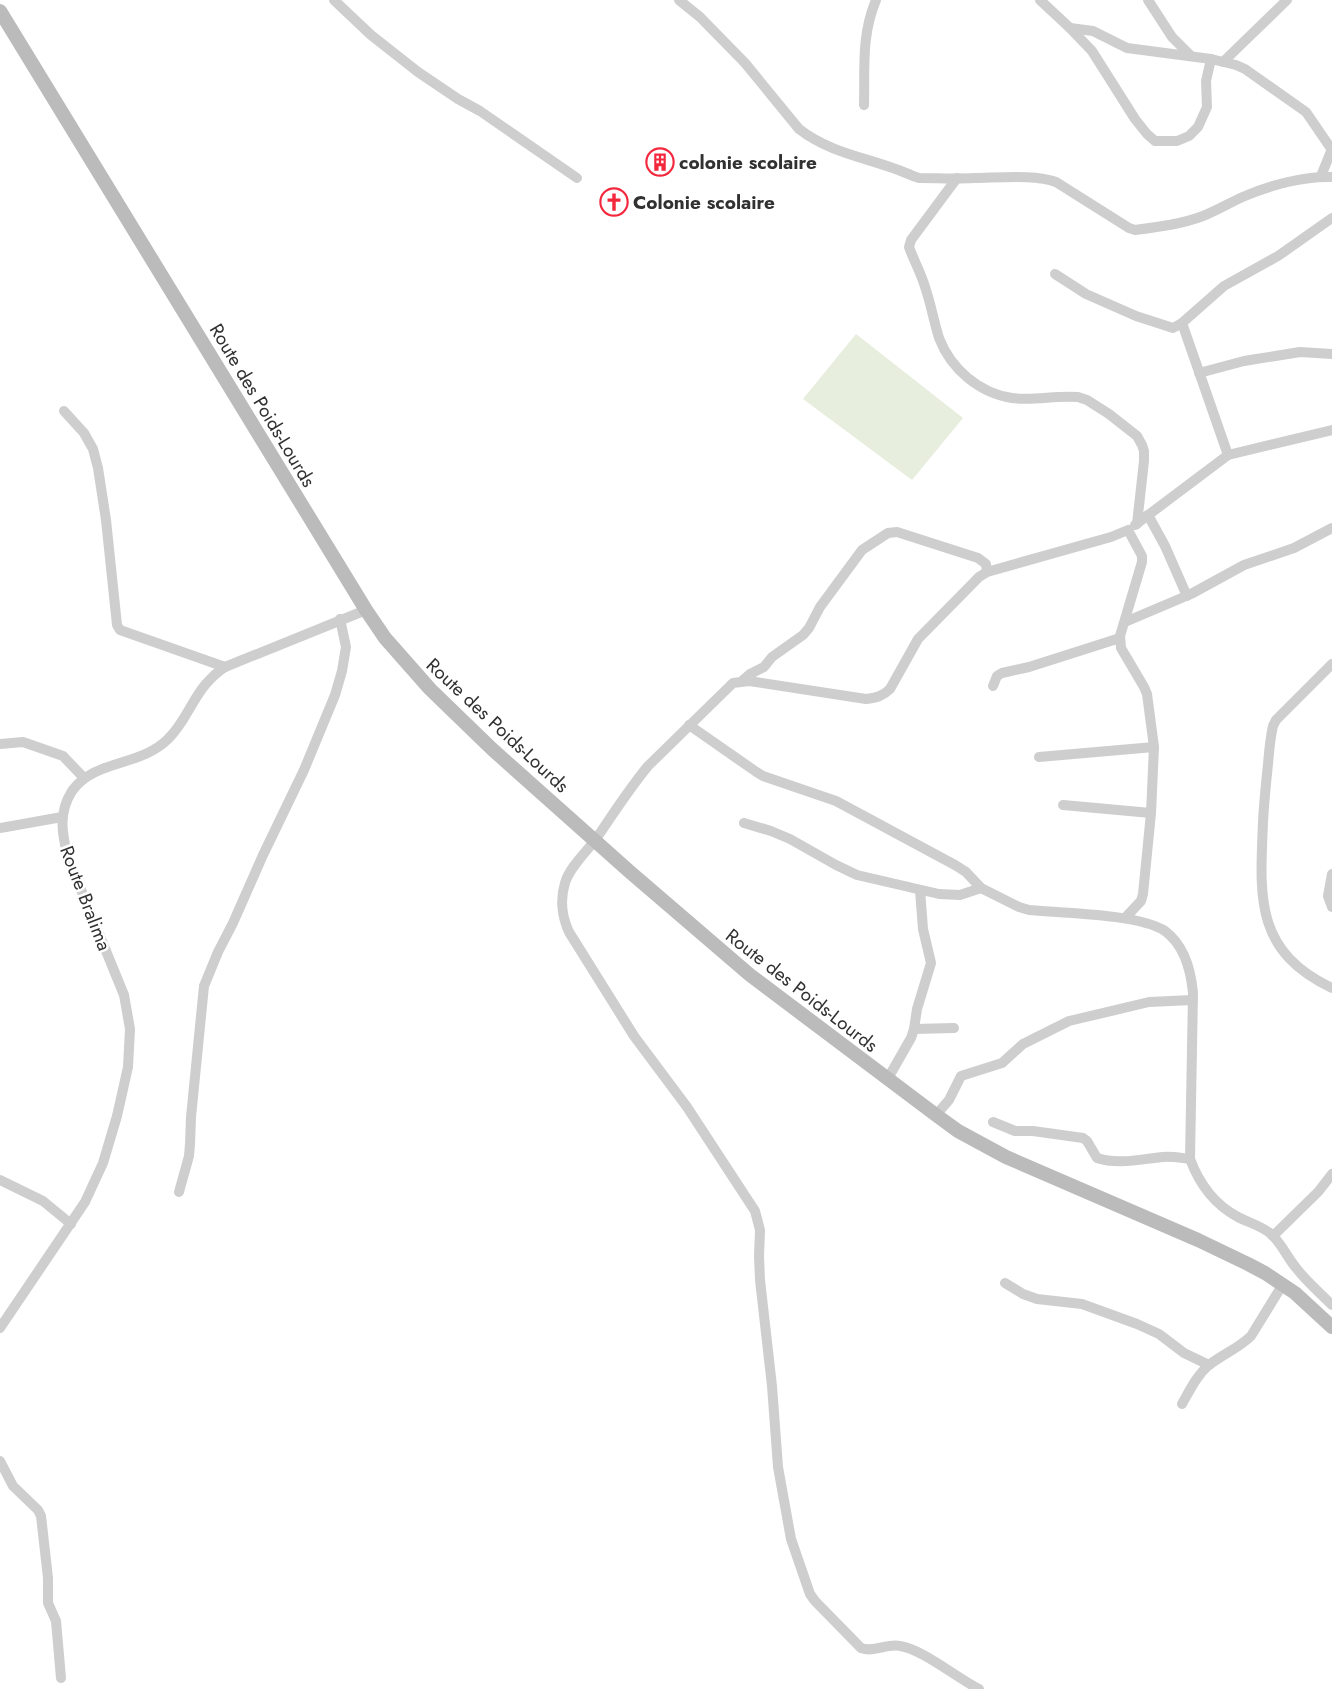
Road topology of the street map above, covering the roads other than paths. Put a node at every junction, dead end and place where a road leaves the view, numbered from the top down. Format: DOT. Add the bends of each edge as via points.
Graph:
graph roads {
  1 [pos="334,0"];
  2 [pos="679,0"];
  3 [pos="876,0"];
  4 [pos="1040,0"];
  5 [pos="1148,0"];
  6 [pos="1287,0"];
  7 [pos="0,11"];
  8 [pos="1070,28"];
  9 [pos="1191,56"];
  10 [pos="1211,59"];
  11 [pos="1223,62"];
  12 [pos="864,105"];
  13 [pos="1332,149"];
  14 [pos="1327,177"];
  15 [pos="577,178"];
  16 [pos="957,178"];
  17 [pos="1332,218"];
  18 [pos="1055,274"];
  19 [pos="1182,323"];
  20 [pos="1332,354"];
  21 [pos="1199,373"];
  22 [pos="64,411"];
  23 [pos="1332,430"];
  24 [pos="1228,455"];
  25 [pos="1148,516"];
  26 [pos="1133,527"];
  27 [pos="1332,528"];
  28 [pos="987,572"];
  29 [pos="1187,596"];
  30 [pos="366,610"];
  31 [pos="340,619"];
  32 [pos="1125,622"];
  33 [pos="1120,638"];
  34 [pos="1332,664"];
  35 [pos="225,667"];
  36 [pos="742,681"];
  37 [pos="993,686"];
  38 [pos="689,725"];
  39 [pos="0,744"];
  40 [pos="1154,747"];
  41 [pos="1039,757"];
  42 [pos="84,778"];
  43 [pos="1063,805"];
  44 [pos="1151,813"];
  45 [pos="62,817"];
  46 [pos="744,824"];
  47 [pos="0,828"];
  48 [pos="595,840"];
  49 [pos="1332,874"];
  50 [pos="981,888"];
  51 [pos="920,890"];
  52 [pos="1332,907"];
  53 [pos="1124,918"];
  54 [pos="1332,988"];
  55 [pos="1192,1000"];
  56 [pos="954,1028"];
  57 [pos="914,1029"];
  58 [pos="887,1080"];
  59 [pos="936,1115"];
  60 [pos="993,1122"];
  61 [pos="1190,1159"];
  62 [pos="1332,1174"];
  63 [pos="0,1180"];
  64 [pos="179,1192"];
  65 [pos="71,1224"];
  66 [pos="1273,1236"];
  67 [pos="1005,1283"];
  68 [pos="1283,1284"];
  69 [pos="1332,1305"];
  70 [pos="1332,1327"];
  71 [pos="0,1328"];
  72 [pos="1209,1365"];
  73 [pos="1182,1404"];
  74 [pos="0,1461"];
  75 [pos="61,1678"];
  76 [pos="979,1689"];
  1 -- 15 [label="street" via="418,72"];
  2 -- 16 [label="street" via="700,16 745,63 804,133 835,150 919,178"];
  3 -- 12 [label="street" via="867,24"];
  4 -- 8 [label="street"];
  5 -- 9 [label="street" via="1172,36"];
  6 -- 11 [label="street"];
  7 -- 30 [label="street, Route des Poids-Lourds"];
  8 -- 9 [label="street" via="1093,31 1127,48"];
  8 -- 10 [label="street" via="1098,58 1135,119 1155,141 1177,142 1198,127 1207,107 1206,81"];
  9 -- 10 [label="street"];
  10 -- 11 [label="street"];
  11 -- 13 [label="street" via="1246,69 1298,105"];
  13 -- 14 [label="street"];
  14 -- 16 [label="street" via="1279,185 1204,216 1135,230 1051,181"];
  16 -- 26 [label="street" via="909,247 924,283 944,350 966,377 982,389 1012,398 1078,397 1109,414 1137,436 1144,451"];
  17 -- 19 [label="street" via="1278,256 1224,286"];
  18 -- 19 [label="street" via="1086,294 1136,316 1173,328"];
  19 -- 21 [label="street"];
  20 -- 21 [label="street" via="1300,352 1244,361"];
  21 -- 24 [label="street"];
  22 -- 35 [label="street" via="84,433 98,468 120,630"];
  23 -- 24 [label="street"];
  24 -- 25 [label="street"];
  25 -- 26 [label="street"];
  25 -- 29 [label="street"];
  26 -- 28 [label="street" via="1111,537"];
  26 -- 32 [label="street" via="1142,562"];
  27 -- 29 [label="street" via="1294,548 1244,565"];
  28 -- 36 [label="street" via="918,639 885,694 866,699"];
  28 -- 36 [label="street" via="986,564 978,558 897,532 888,533 862,550 803,635"];
  29 -- 32 [label="street"];
  30 -- 31 [label="street, Route Bralima"];
  30 -- 48 [label="street, Route des Poids-Lourds" via="385,638 430,689"];
  31 -- 35 [label="street, Route Bralima"];
  31 -- 64 [label="street" via="346,648 335,695 304,770 204,986 189,1156"];
  32 -- 33 [label="street"];
  33 -- 37 [label="street" via="1002,673"];
  33 -- 40 [label="street" via="1121,648 1144,687"];
  34 -- 54 [label="street" via="1273,726 1264,808 1262,891 1269,926 1286,956"];
  35 -- 42 [label="street, Route Bralima" via="204,686 168,739 141,757"];
  36 -- 38 [label="street" via="733,684"];
  38 -- 48 [label="street" via="648,766"];
  38 -- 50 [label="street" via="763,776 836,801 935,853 966,872"];
  39 -- 42 [label="street" via="23,742 63,756"];
  40 -- 41 [label="street"];
  40 -- 44 [label="street"];
  42 -- 45 [label="street, Route Bralima" via="67,799"];
  43 -- 44 [label="street"];
  44 -- 53 [label="street" via="1143,894 1141,901"];
  45 -- 47 [label="street"];
  45 -- 65 [label="street, Route Bralima" via="62,835 68,858 124,995 130,1029 128,1067 117,1116 103,1162"];
  46 -- 51 [label="street" via="771,831 857,875"];
  48 -- 58 [label="street, Route des Poids-Lourds" via="750,975"];
  48 -- 76 [label="street" via="565,882 562,910 565,922 613,1004 706,1136 758,1219 760,1280 778,1467 791,1539 810,1594 861,1648 870,1650 894,1645 908,1648"];
  49 -- 52 [label="street" via="1328,896"];
  50 -- 51 [label="street" via="950,896"];
  50 -- 53 [label="street" via="1029,910"];
  51 -- 57 [label="street" via="923,929 931,963"];
  53 -- 55 [label="street" via="1157,926 1171,936 1189,968"];
  55 -- 59 [label="street" via="1149,1002 1069,1021 1023,1044 1002,1063 961,1076 949,1100"];
  55 -- 61 [label="street"];
  56 -- 57 [label="street"];
  57 -- 58 [label="street"];
  58 -- 59 [label="street, Route des Poids-Lourds"];
  59 -- 68 [label="street, Route des Poids-Lourds" via="1006,1157 1198,1240"];
  60 -- 61 [label="street" via="1015,1131 1083,1138 1097,1158 1106,1161 1164,1157"];
  61 -- 66 [label="street" via="1210,1195 1236,1216"];
  62 -- 66 [label="street"];
  63 -- 65 [label="street" via="43,1202"];
  65 -- 71 [label="street, Route Bralima"];
  66 -- 69 [label="street" via="1296,1269"];
  67 -- 72 [label="street" via="1037,1299 1076,1302 1137,1324"];
  68 -- 70 [label="street, Route des Poids-Lourds"];
  68 -- 72 [label="street" via="1251,1336"];
  72 -- 73 [label="street"];
  74 -- 75 [label="street" via="13,1486 41,1516 48,1604 56,1622"];
}
